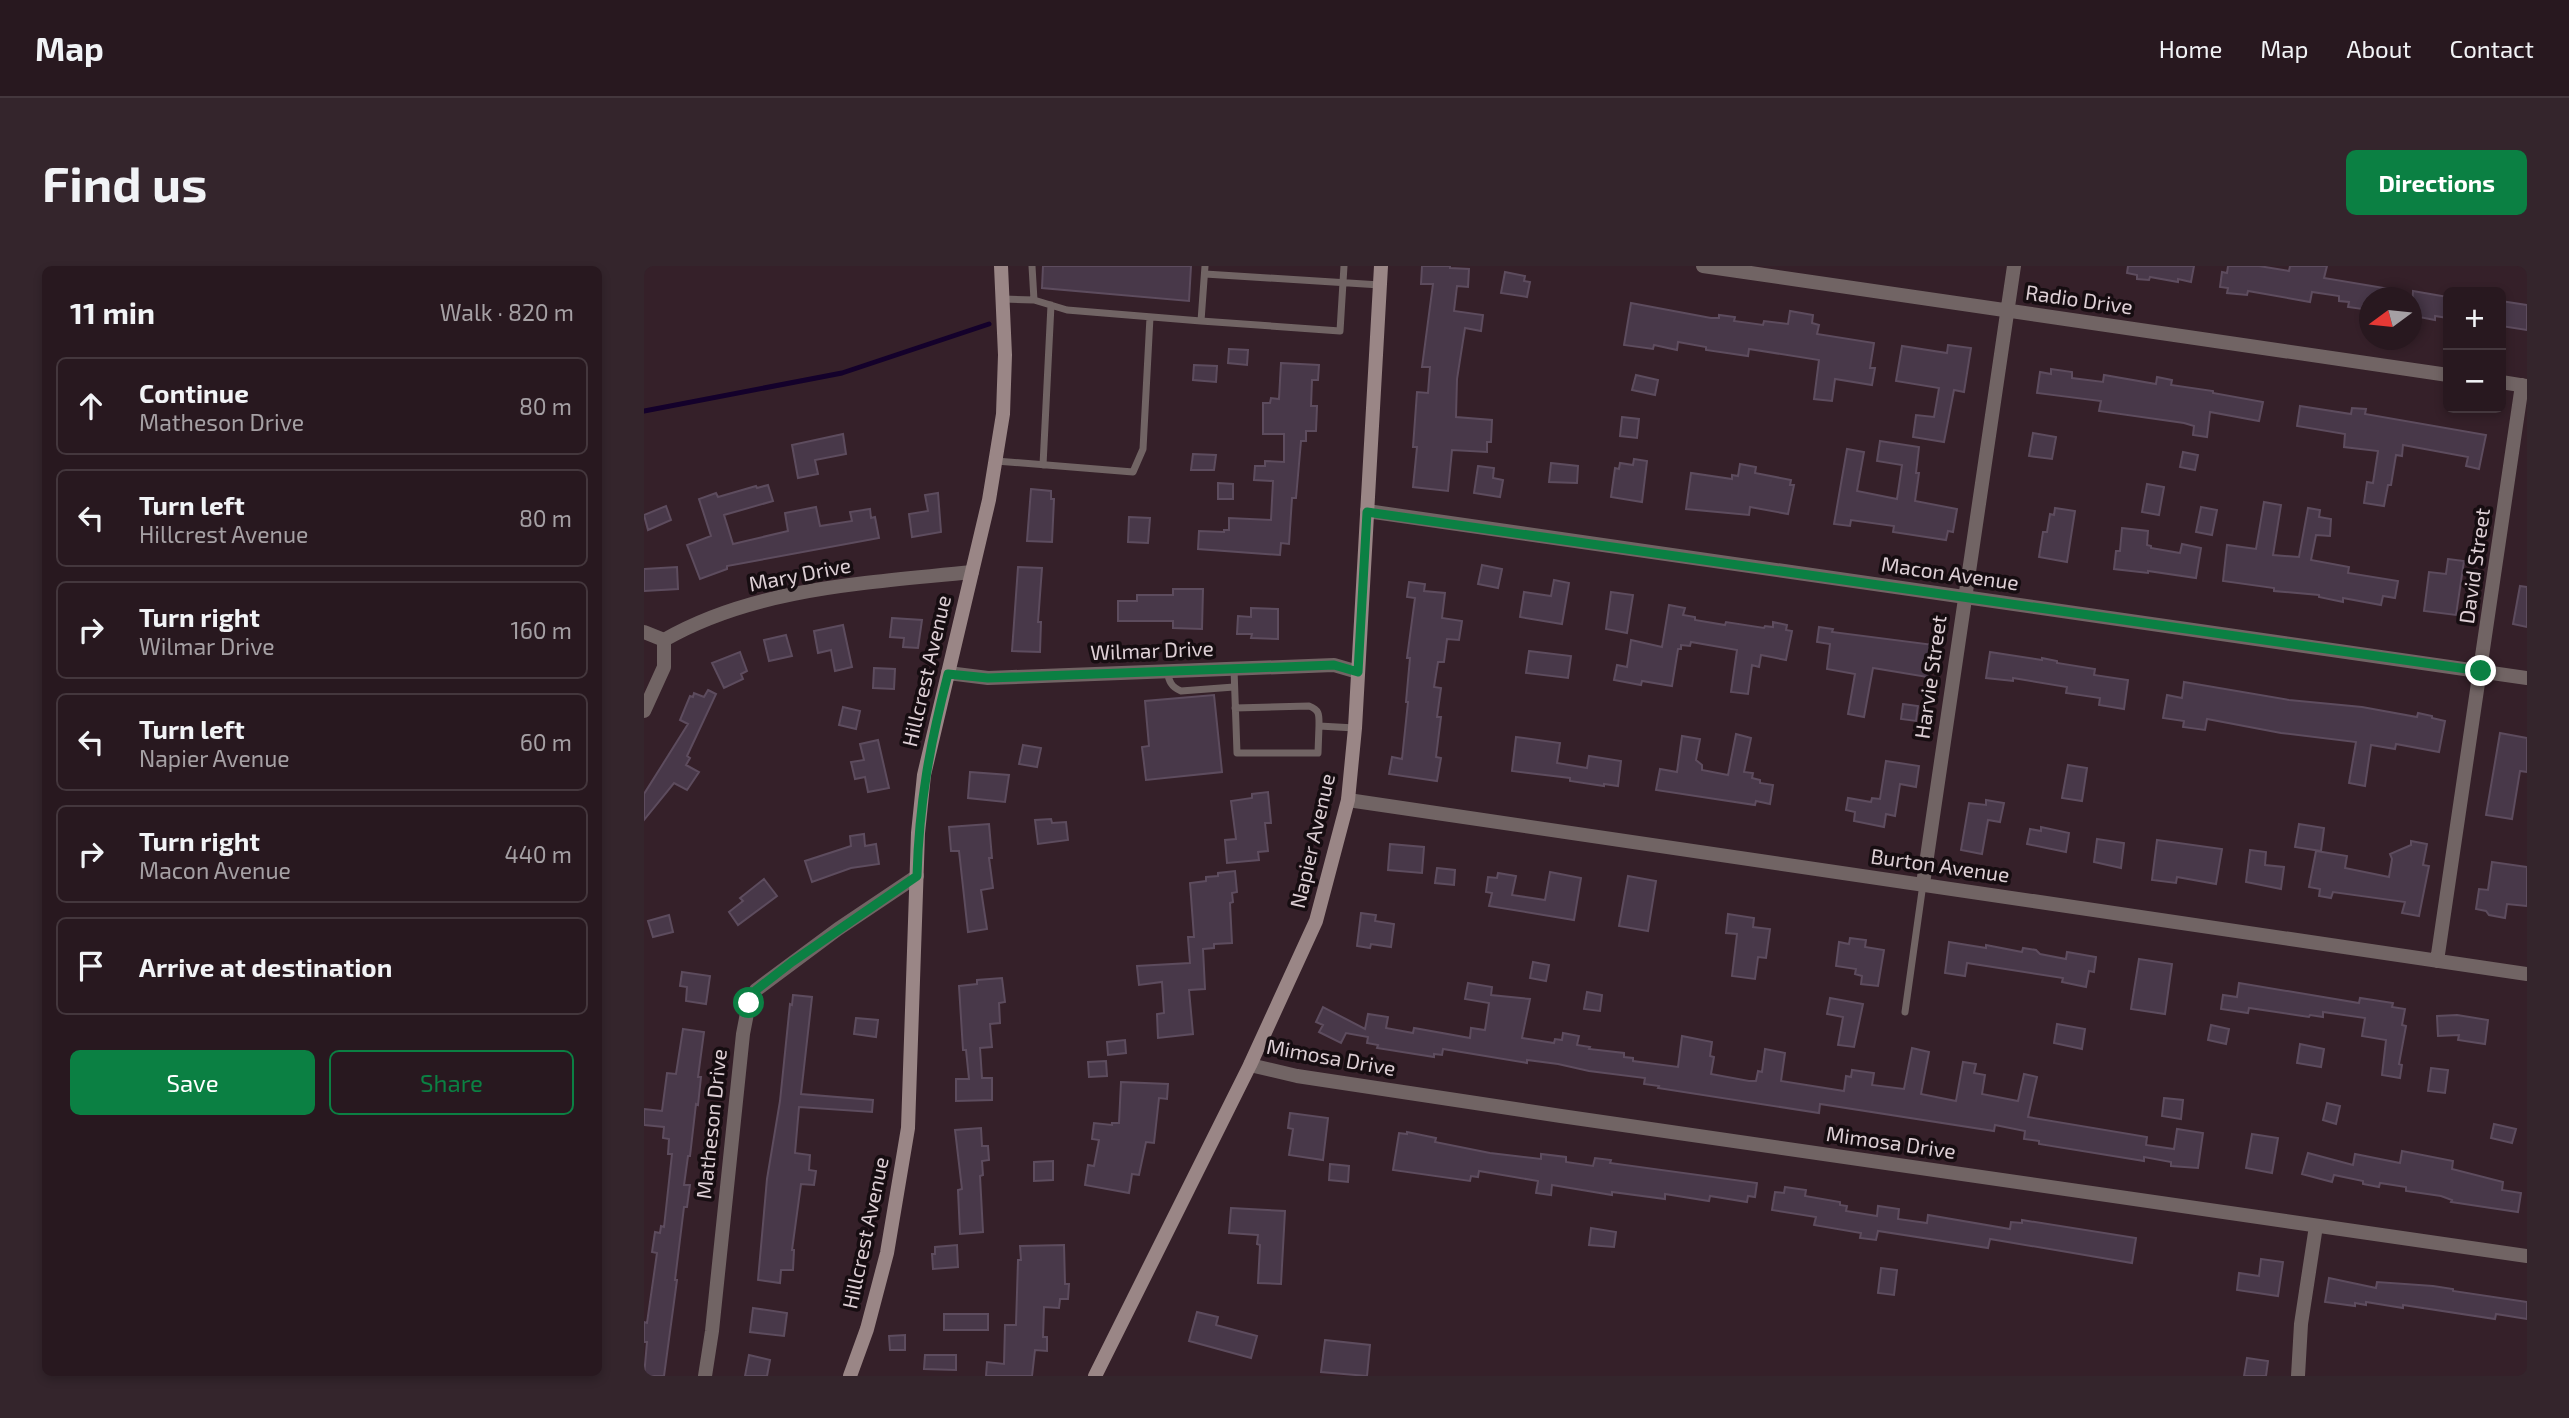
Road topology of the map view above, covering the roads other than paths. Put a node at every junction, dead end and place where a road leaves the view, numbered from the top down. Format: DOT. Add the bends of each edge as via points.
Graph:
graph roads {
  1 [pos="1001,266"];
  2 [pos="1032,266"];
  3 [pos="1344,266"];
  4 [pos="1381,266"];
  5 [pos="1703,266"];
  6 [pos="2014,266"];
  7 [pos="1205,270"];
  8 [pos="1343,283"];
  9 [pos="1380,285"];
  10 [pos="1004,299"];
  11 [pos="1034,300"];
  12 [pos="1051,305"];
  13 [pos="2008,311"];
  14 [pos="1150,317"];
  15 [pos="1201,321"];
  16 [pos="2443,373"];
  17 [pos="2506,383"];
  18 [pos="2525,386"];
  19 [pos="996,461"];
  20 [pos="1043,465"];
  21 [pos="1367,512"];
  22 [pos="971,572"];
  23 [pos="1964,597"];
  24 [pos="644,632"];
  25 [pos="664,640"];
  26 [pos="1234,669"];
  27 [pos="1167,671"];
  28 [pos="2481,671"];
  29 [pos="1358,672"];
  30 [pos="948,674"];
  31 [pos="2527,678"];
  32 [pos="1234,687"];
  33 [pos="1235,708"];
  34 [pos="644,711"];
  35 [pos="1319,726"];
  36 [pos="1355,728"];
  37 [pos="1348,800"];
  38 [pos="917,876"];
  39 [pos="1923,884"];
  40 [pos="2437,961"];
  41 [pos="2527,974"];
  42 [pos="1905,1012"];
  43 [pos="1250,1065"];
  44 [pos="2316,1226"];
  45 [pos="2527,1256"];
  46 [pos="705,1376"];
  47 [pos="850,1376"];
  48 [pos="1095,1376"];
  49 [pos="2298,1376"];
  1 -- 10 [label="street, Hillcrest Avenue"];
  2 -- 11 [label="lane"];
  3 -- 8 [label="lane"];
  4 -- 9 [label="street, Napier Avenue"];
  5 -- 13 [label="street, Radio Drive"];
  6 -- 13 [label="street, Harvie Street"];
  7 -- 8 [label="lane"];
  7 -- 15 [label="lane"];
  8 -- 9 [label="lane"];
  8 -- 15 [label="lane" via="1339,331"];
  9 -- 21 [label="street, Napier Avenue"];
  10 -- 11 [label="lane"];
  10 -- 19 [label="street, Hillcrest Avenue" via="1003,415"];
  11 -- 12 [label="lane"];
  12 -- 14 [label="lane"];
  12 -- 20 [label="lane"];
  13 -- 16 [label="street, Radio Drive"];
  13 -- 23 [label="street, Harvie Street"];
  14 -- 15 [label="lane"];
  14 -- 20 [label="lane" via="1143,449 1133,472"];
  17 -- 18 [label="street"];
  18 -- 28 [label="street, David Street"];
  19 -- 20 [label="lane"];
  19 -- 22 [label="street, Hillcrest Avenue"];
  21 -- 23 [label="street, Macon Avenue"];
  21 -- 29 [label="street, Napier Avenue"];
  22 -- 25 [label="street, Mary Drive" via="795,593 691,624"];
  22 -- 30 [label="street, Hillcrest Avenue"];
  23 -- 28 [label="street, Macon Avenue"];
  23 -- 39 [label="street, Harvie Street"];
  24 -- 25 [label="street"];
  25 -- 34 [label="street" via="664,667"];
  26 -- 27 [label="street, Wilmar Drive"];
  26 -- 29 [label="street, Wilmar Drive" via="1334,665"];
  26 -- 32 [label="lane"];
  27 -- 30 [label="street, Wilmar Drive" via="988,678"];
  27 -- 32 [label="lane" via="1174,688 1181,691"];
  28 -- 31 [label="street, Macon Avenue"];
  28 -- 40 [label="street, David Street"];
  29 -- 36 [label="street, Napier Avenue"];
  30 -- 38 [label="street, Hillcrest Avenue" via="924,775"];
  32 -- 33 [label="lane"];
  33 -- 35 [label="lane" via="1309,706 1319,713"];
  33 -- 35 [label="lane" via="1237,753 1318,753"];
  35 -- 36 [label="lane"];
  36 -- 37 [label="street, Napier Avenue"];
  37 -- 39 [label="street, Burton Avenue"];
  37 -- 43 [label="street, Napier Avenue" via="1316,921"];
  38 -- 46 [label="street, Matheson Drive" via="792,962 756,990 749,1003"];
  38 -- 47 [label="street, Hillcrest Avenue" via="908,1128 887,1253"];
  39 -- 40 [label="street, Burton Avenue"];
  39 -- 42 [label="lane, Harvie Street"];
  40 -- 41 [label="street, Burton Avenue"];
  43 -- 44 [label="street, Mimosa Drive" via="1561,1116"];
  43 -- 48 [label="street, Napier Avenue"];
  44 -- 45 [label="street, Mimosa Drive"];
  44 -- 49 [label="street"];
}
